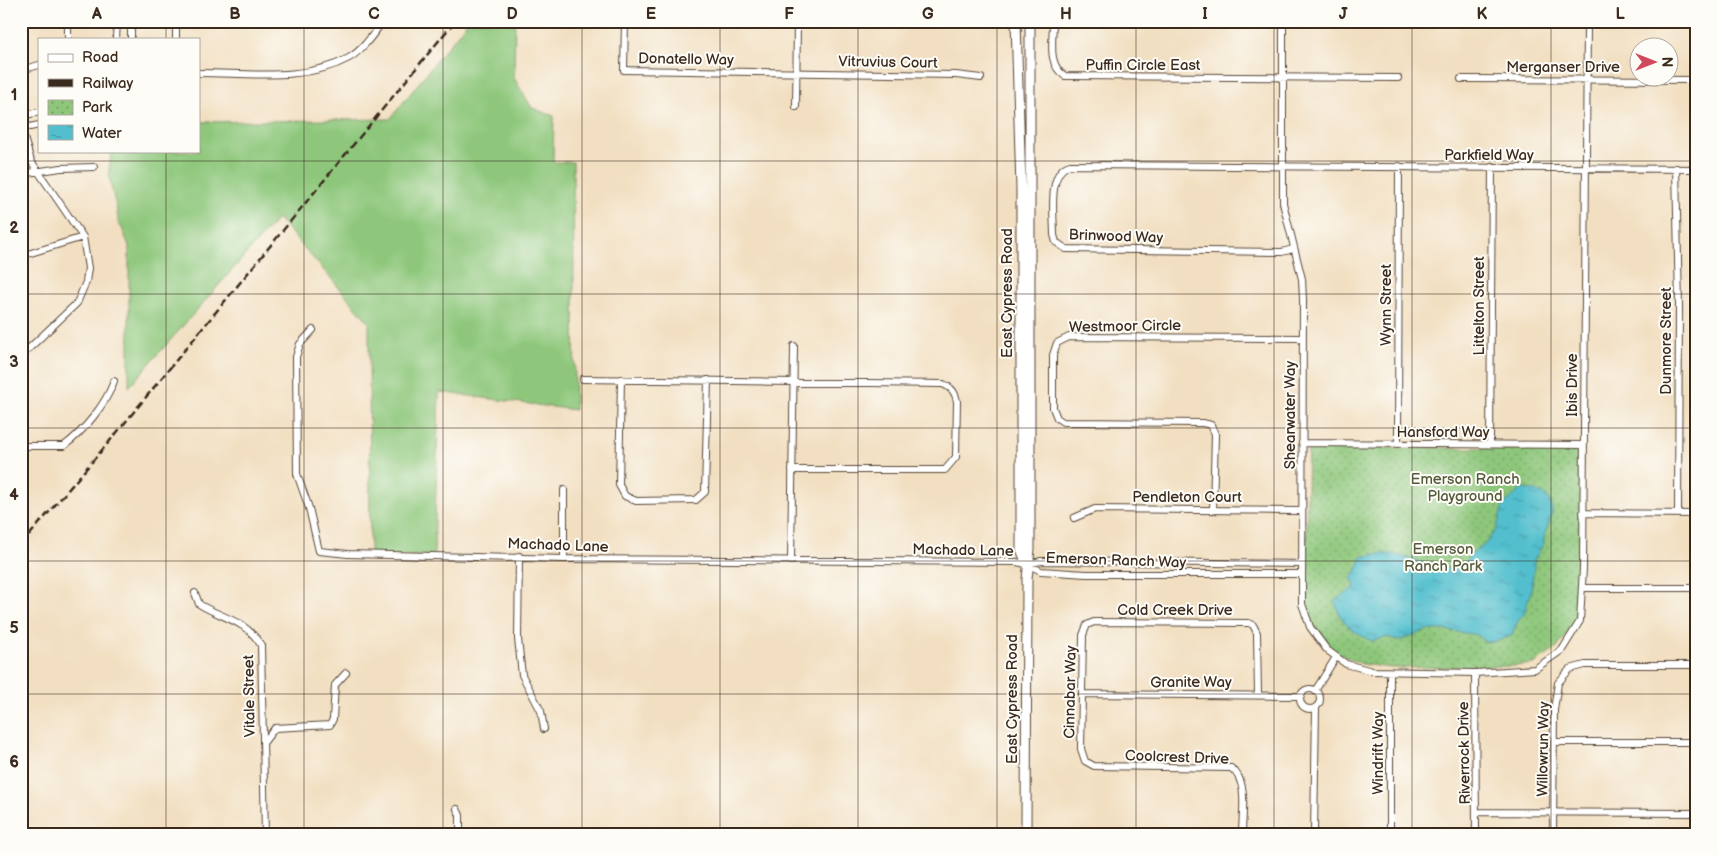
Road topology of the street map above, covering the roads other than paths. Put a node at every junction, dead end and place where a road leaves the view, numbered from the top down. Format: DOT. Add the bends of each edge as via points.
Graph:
graph roads {
  1 [pos="68,21"];
  2 [pos="116,21"];
  3 [pos="131,21"];
  4 [pos="176,21"];
  5 [pos="383,21"];
  6 [pos="625,21"];
  7 [pos="797,21"];
  8 [pos="1016,21"];
  9 [pos="1030,21"];
  10 [pos="1053,21"];
  11 [pos="1283,21"];
  12 [pos="1587,21"];
  13 [pos="68,38"];
  14 [pos="116,38"];
  15 [pos="131,38"];
  16 [pos="176,38"];
  17 [pos="38,65"];
  18 [pos="21,70"];
  19 [pos="200,73"];
  20 [pos="796,73"];
  21 [pos="980,78"];
  22 [pos="1282,78"];
  23 [pos="1398,78"];
  24 [pos="1460,79"];
  25 [pos="1586,79"];
  26 [pos="1696,80"];
  27 [pos="796,107"];
  28 [pos="38,112"];
  29 [pos="21,124"];
  30 [pos="38,125"];
  31 [pos="1281,166"];
  32 [pos="1399,166"];
  33 [pos="94,167"];
  34 [pos="1492,167"];
  35 [pos="1586,168"];
  36 [pos="1676,168"];
  37 [pos="1696,168"];
  38 [pos="39,171"];
  39 [pos="21,174"];
  40 [pos="82,237"];
  41 [pos="1293,249"];
  42 [pos="21,256"];
  43 [pos="314,330"];
  44 [pos="1303,338"];
  45 [pos="794,346"];
  46 [pos="21,356"];
  47 [pos="583,379"];
  48 [pos="620,379"];
  49 [pos="708,380"];
  50 [pos="114,381"];
  51 [pos="793,382"];
  52 [pos="1302,444"];
  53 [pos="1398,444"];
  54 [pos="1490,444"];
  55 [pos="1584,445"];
  56 [pos="21,446"];
  57 [pos="792,470"];
  58 [pos="564,490"];
  59 [pos="1213,510"];
  60 [pos="1302,511"];
  61 [pos="1584,513"];
  62 [pos="1678,514"];
  63 [pos="1696,514"];
  64 [pos="1074,518"];
  65 [pos="519,556"];
  66 [pos="564,559"];
  67 [pos="791,561"];
  68 [pos="1027,564"];
  69 [pos="1301,564"];
  70 [pos="1301,574"];
  71 [pos="1583,588"];
  72 [pos="1696,588"];
  73 [pos="196,593"];
  74 [pos="1087,625"];
  75 [pos="1336,657"];
  76 [pos="1696,665"];
  77 [pos="1390,672"];
  78 [pos="346,673"];
  79 [pos="1475,673"];
  80 [pos="1315,691"];
  81 [pos="1082,694"];
  82 [pos="1258,695"];
  83 [pos="1301,696"];
  84 [pos="1316,707"];
  85 [pos="544,729"];
  86 [pos="1555,742"];
  87 [pos="1696,742"];
  88 [pos="263,743"];
  89 [pos="1085,761"];
  90 [pos="457,809"];
  91 [pos="1554,811"];
  92 [pos="1477,812"];
  93 [pos="1696,813"];
  94 [pos="264,834"];
  95 [pos="460,834"];
  96 [pos="1026,834"];
  97 [pos="1242,834"];
  98 [pos="1314,834"];
  99 [pos="1390,834"];
  100 [pos="1476,834"];
  101 [pos="1553,834"];
  1 -- 13 [label="street"];
  2 -- 14 [label="street"];
  3 -- 15 [label="street"];
  4 -- 16 [label="street"];
  5 -- 19 [label="street" via="351,57 319,70"];
  6 -- 20 [label="street, Donatello Way" via="624,70"];
  7 -- 20 [label="street"];
  8 -- 68 [label="street, East Cypress Road" via="1021,189 1021,550"];
  9 -- 68 [label="street, East Cypress Road" via="1030,549"];
  10 -- 22 [label="street, Puffin Circle East" via="1053,64 1065,76"];
  11 -- 22 [label="street, Shearwater Way"];
  12 -- 25 [label="street, Ibis Drive"];
  17 -- 18 [label="street"];
  20 -- 21 [label="street, Vitruvius Court"];
  20 -- 27 [label="street"];
  22 -- 23 [label="street, Puffin Circle East"];
  22 -- 31 [label="street, Shearwater Way"];
  24 -- 25 [label="street, Merganser Drive"];
  25 -- 26 [label="street, Merganser Drive"];
  25 -- 35 [label="street, Ibis Drive"];
  28 -- 29 [label="street" via="26,115"];
  29 -- 30 [label="street"];
  29 -- 38 [label="street" via="31,161"];
  31 -- 32 [label="street, Parkfield Way"];
  31 -- 41 [label="street, Shearwater Way" via="1283,203"];
  31 -- 41 [label="street, Brinwood Way" via="1063,166 1054,182 1054,235 1060,246 1071,250 1282,252"];
  32 -- 34 [label="street, Parkfield Way"];
  32 -- 53 [label="street, Wynn Street"];
  33 -- 38 [label="street"];
  34 -- 35 [label="street, Parkfield Way"];
  34 -- 54 [label="street, Littelton Street"];
  35 -- 36 [label="street, Parkfield Way"];
  35 -- 55 [label="street, Ibis Drive"];
  36 -- 37 [label="street, Parkfield Way"];
  36 -- 62 [label="street, Dunmore Street"];
  38 -- 39 [label="street"];
  38 -- 40 [label="street"];
  40 -- 42 [label="street"];
  40 -- 46 [label="street" via="88,268 77,303"];
  41 -- 44 [label="street, Shearwater Way" via="1302,279"];
  43 -- 65 [label="street, Machado Lane" via="300,344 296,357 297,474 319,551"];
  44 -- 52 [label="street, Shearwater Way"];
  44 -- 59 [label="street, Westmoor Circle" via="1069,337 1062,339 1054,348 1053,408 1057,418 1063,422 1211,425 1215,434"];
  45 -- 51 [label="street"];
  47 -- 48 [label="street"];
  48 -- 49 [label="street"];
  48 -- 49 [label="street" via="619,485 625,496 636,502 696,500 705,492"];
  49 -- 51 [label="street"];
  50 -- 56 [label="street" via="110,394 64,446"];
  51 -- 57 [label="street"];
  51 -- 57 [label="street" via="943,384 950,387 958,401 956,457 945,470"];
  52 -- 53 [label="street, Hansford Way"];
  52 -- 60 [label="street, Shearwater Way"];
  53 -- 54 [label="street, Hansford Way"];
  54 -- 55 [label="street, Hansford Way"];
  55 -- 61 [label="street, Ibis Drive"];
  57 -- 67 [label="street"];
  58 -- 66 [label="street"];
  59 -- 60 [label="street, Pendleton Court"];
  59 -- 64 [label="street, Pendleton Court" via="1095,509"];
  60 -- 69 [label="street, Shearwater Way"];
  61 -- 62 [label="street"];
  61 -- 71 [label="street, Ibis Drive"];
  62 -- 63 [label="street"];
  65 -- 66 [label="street, Machado Lane"];
  65 -- 85 [label="street" via="518,639 522,675 541,711"];
  66 -- 67 [label="street, Machado Lane"];
  67 -- 68 [label="street, Machado Lane"];
  68 -- 69 [label="street, Emerson Ranch Way" via="1041,561"];
  68 -- 70 [label="street, Emerson Ranch Way" via="1041,571 1086,574"];
  68 -- 96 [label="street, East Cypress Road"];
  69 -- 70 [label="street, Shearwater Way"];
  70 -- 75 [label="street, Shearwater Way" via="1302,604 1310,627"];
  71 -- 72 [label="street"];
  71 -- 79 [label="street, Ibis Drive" via="1580,621 1562,650 1535,669"];
  73 -- 88 [label="street, Vitale Street" via="199,604 242,624 254,633 261,645"];
  74 -- 81 [label="street, Cinnabar Way" via="1083,635"];
  74 -- 82 [label="street, Cold Creek Drive" via="1094,622 1249,623 1258,633"];
  75 -- 77 [label="street, Shearwater Way" via="1346,664"];
  75 -- 80 [label="street"];
  76 -- 86 [label="street, Willowrun Way" via="1585,665 1570,669 1558,683 1554,710"];
  77 -- 79 [label="street, Shearwater Way"];
  77 -- 99 [label="street, Windrift Way"];
  78 -- 88 [label="street" via="335,685 330,725 275,728"];
  79 -- 92 [label="street, Riverrock Drive"];
  80 -- 83 [label="street" via="1305,691"];
  80 -- 84 [label="street" via="1320,699"];
  81 -- 82 [label="street, Granite Way"];
  81 -- 89 [label="street, Cinnabar Way" via="1081,749"];
  82 -- 83 [label="street, Granite Way"];
  83 -- 84 [label="street" via="1300,702 1304,707"];
  84 -- 98 [label="street"];
  86 -- 87 [label="street"];
  86 -- 91 [label="street, Willowrun Way"];
  88 -- 94 [label="street, Vitale Street"];
  89 -- 97 [label="street, Coolcrest Drive" via="1094,766 1231,768 1239,776 1242,787"];
  90 -- 95 [label="street"];
  91 -- 92 [label="street"];
  91 -- 93 [label="street"];
  91 -- 101 [label="street"];
  92 -- 100 [label="street, Riverrock Drive"];
}
